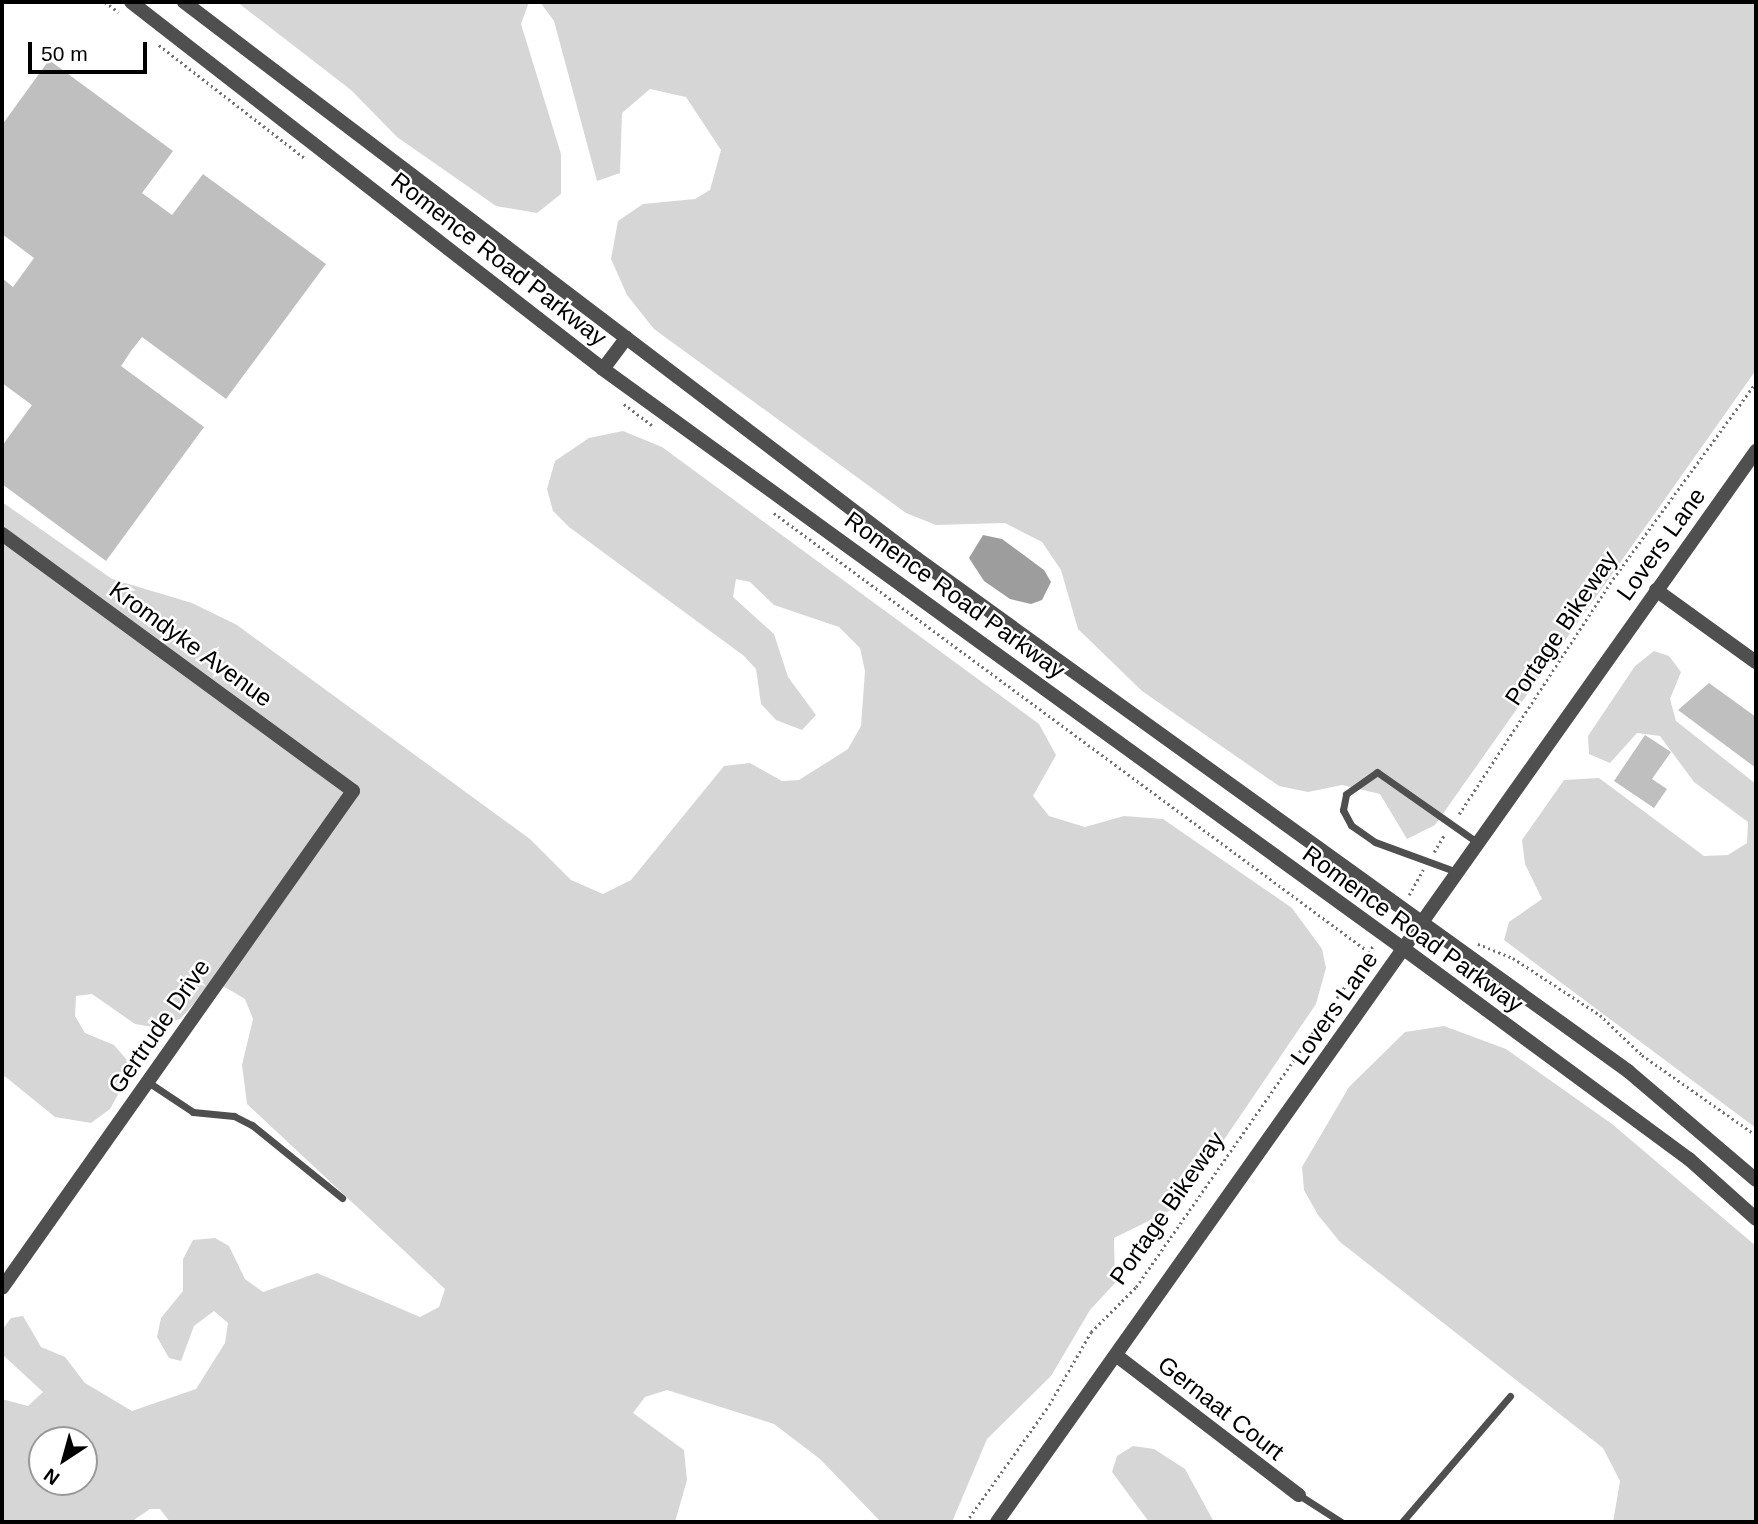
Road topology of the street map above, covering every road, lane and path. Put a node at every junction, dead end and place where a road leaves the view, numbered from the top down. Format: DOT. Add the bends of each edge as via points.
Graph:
graph roads {
  1 [pos="131,2"];
  2 [pos="184,2"];
  3 [pos="626,338"];
  4 [pos="603,369"];
  5 [pos="1756,382"];
  6 [pos="1756,451"];
  7 [pos="2,534"];
  8 [pos="1656,590"];
  9 [pos="1756,662"];
  10 [pos="354,791"];
  11 [pos="1452,824"];
  12 [pos="1478,843"];
  13 [pos="1428,861"];
  14 [pos="1458,872"];
  15 [pos="1405,901"];
  16 [pos="1423,922"];
  17 [pos="1472,942"];
  18 [pos="1371,948"];
  19 [pos="1404,949"];
  20 [pos="148,1081"];
  21 [pos="1756,1135"];
  22 [pos="1756,1180"];
  23 [pos="342,1198"];
  24 [pos="1756,1219"];
  25 [pos="2,1288"];
  26 [pos="1117,1356"];
  27 [pos="1510,1396"];
  28 [pos="1299,1495"];
  29 [pos="966,1522"];
  30 [pos="997,1522"];
  31 [pos="1341,1522"];
  32 [pos="1402,1522"];
  1 -- 4 [label="street, Romence Road Parkway"];
  2 -- 3 [label="street, Romence Road Parkway"];
  3 -- 4 [label="street"];
  3 -- 16 [label="street, Romence Road Parkway" via="916,558"];
  4 -- 19 [label="street, Romence Road Parkway"];
  5 -- 11 [label="path, Portage Bikeway" via="1614,579"];
  6 -- 8 [label="street, Lovers Lane"];
  7 -- 10 [label="street, Kromdyke Avenue"];
  8 -- 9 [label="street"];
  8 -- 12 [label="street, Lovers Lane"];
  10 -- 20 [label="street, Gertrude Drive"];
  11 -- 12 [label="lane"];
  11 -- 13 [label="path, Portage Bikeway"];
  11 -- 13 [label="lane" via="1377,772 1346,794 1343,810 1351,825 1375,842"];
  12 -- 14 [label="street, Lovers Lane"];
  13 -- 14 [label="lane"];
  13 -- 15 [label="path, Portage Bikeway"];
  14 -- 16 [label="street, Lovers Lane"];
  16 -- 19 [label="street, Lovers Lane"];
  16 -- 22 [label="street, Romence Road Parkway" via="1628,1071"];
  17 -- 21 [label="path" via="1513,958 1600,1015 1642,1055"];
  18 -- 29 [label="path, Portage Bikeway" via="1136,1287 1091,1332 1049,1405"];
  19 -- 24 [label="street, Romence Road Parkway" via="1689,1159"];
  19 -- 26 [label="street, Lovers Lane"];
  20 -- 23 [label="lane" via="193,1112 234,1116 252,1125"];
  20 -- 25 [label="street, Gertrude Drive"];
  26 -- 28 [label="street, Gernaat Court"];
  26 -- 30 [label="street, Lovers Lane"];
  27 -- 32 [label="lane"];
  28 -- 31 [label="lane"];
}
